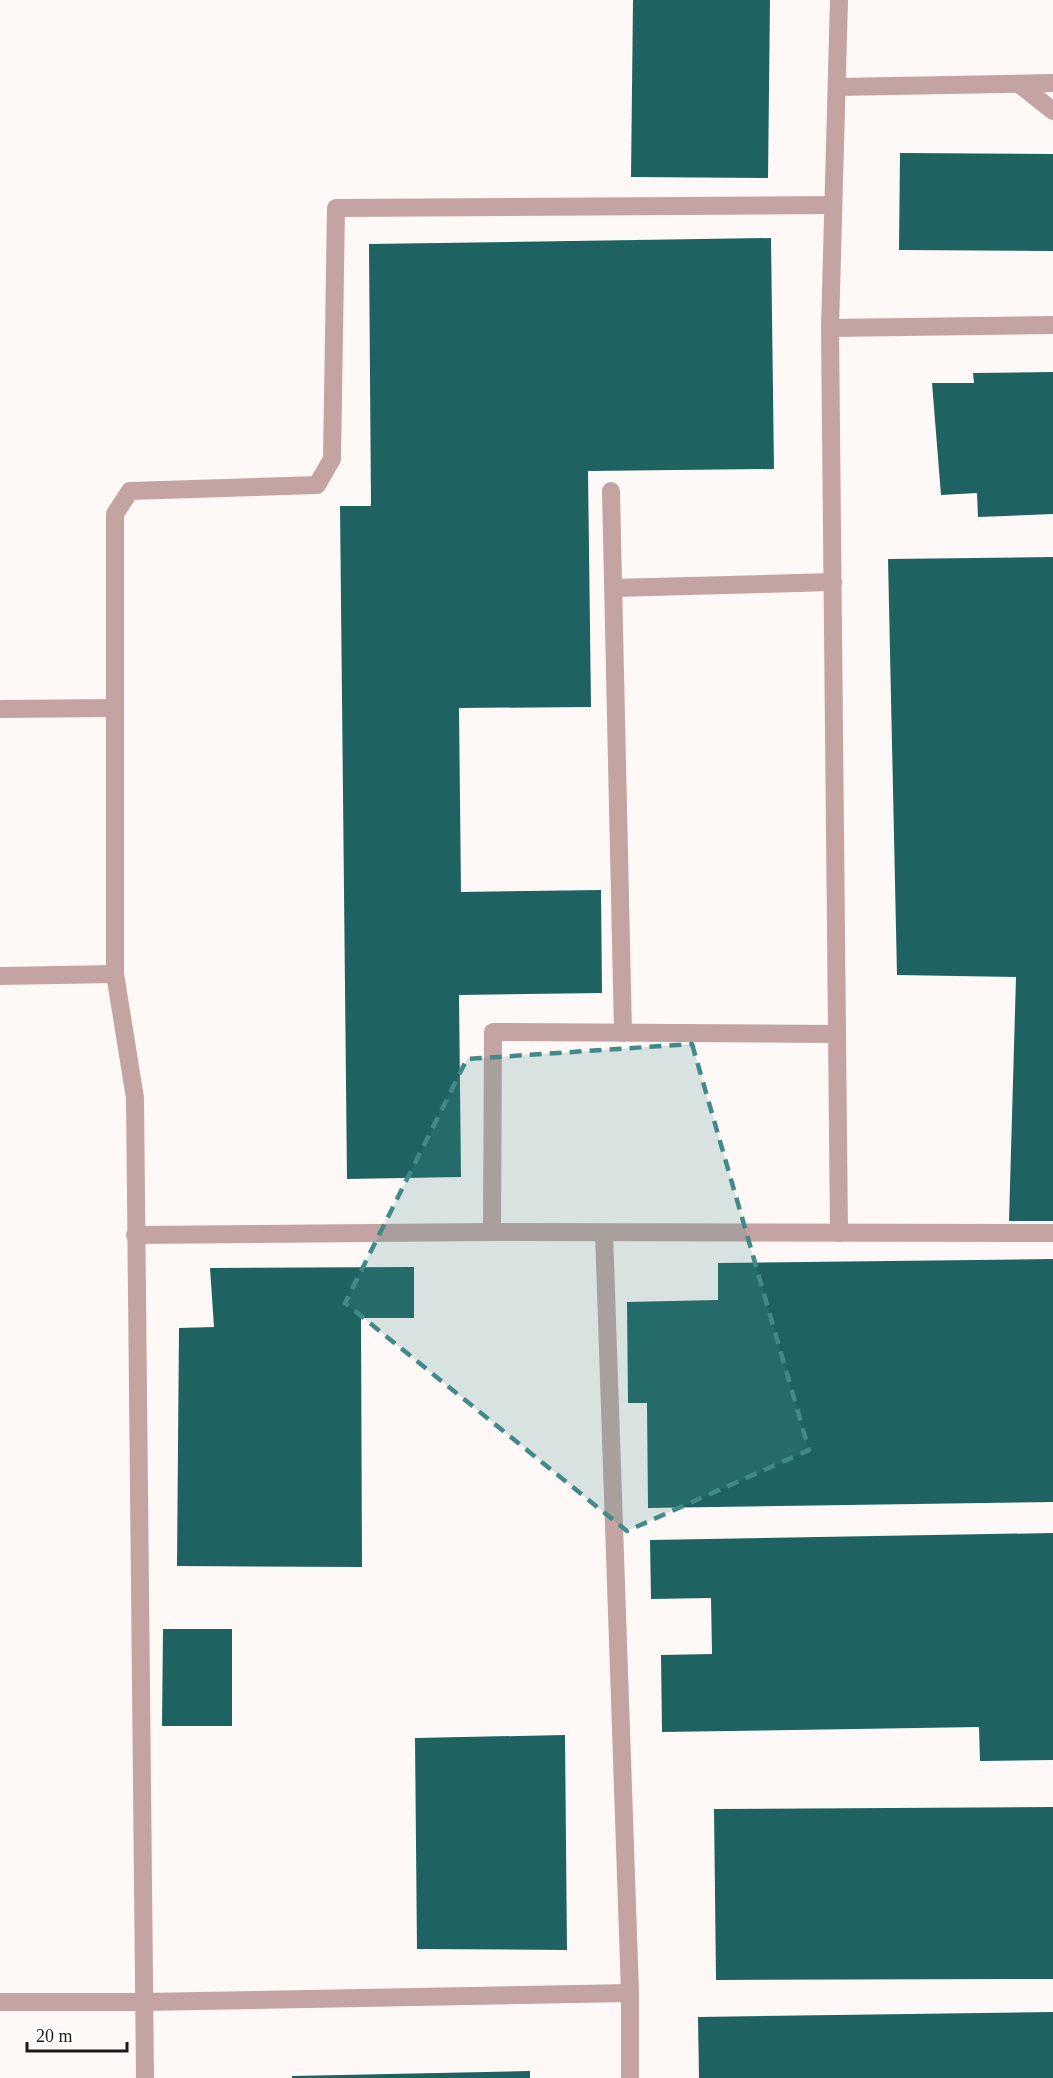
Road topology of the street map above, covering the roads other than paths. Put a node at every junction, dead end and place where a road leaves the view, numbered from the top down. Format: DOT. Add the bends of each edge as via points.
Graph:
graph roads {
  1 [pos="839,0"];
  2 [pos="1053,83"];
  3 [pos="1019,84"];
  4 [pos="837,87"];
  5 [pos="1053,111"];
  6 [pos="833,205"];
  7 [pos="1053,325"];
  8 [pos="830,328"];
  9 [pos="611,491"];
  10 [pos="833,582"];
  11 [pos="614,588"];
  12 [pos="115,708"];
  13 [pos="0,709"];
  14 [pos="115,974"];
  15 [pos="0,976"];
  16 [pos="623,1033"];
  17 [pos="837,1034"];
  18 [pos="492,1232"];
  19 [pos="604,1233"];
  20 [pos="839,1233"];
  21 [pos="1053,1233"];
  22 [pos="135,1235"];
  23 [pos="630,1993"];
  24 [pos="0,2002"];
  25 [pos="143,2002"];
  26 [pos="145,2078"];
  27 [pos="630,2078"];
  1 -- 4 [label="lane"];
  2 -- 3 [label="lane"];
  3 -- 4 [label="lane"];
  3 -- 5 [label="lane"];
  4 -- 6 [label="lane"];
  6 -- 8 [label="lane"];
  6 -- 12 [label="lane" via="336,208 332,459 317,485 130,491 115,514"];
  7 -- 8 [label="lane"];
  8 -- 10 [label="lane"];
  9 -- 11 [label="lane"];
  10 -- 11 [label="lane"];
  10 -- 17 [label="lane"];
  11 -- 16 [label="lane"];
  12 -- 13 [label="lane"];
  12 -- 14 [label="lane"];
  14 -- 15 [label="lane"];
  14 -- 22 [label="lane" via="135,1098"];
  16 -- 17 [label="lane"];
  16 -- 18 [label="lane" via="494,1032"];
  17 -- 20 [label="lane"];
  18 -- 19 [label="lane"];
  18 -- 22 [label="lane"];
  19 -- 20 [label="lane"];
  19 -- 23 [label="lane"];
  20 -- 21 [label="lane"];
  22 -- 25 [label="lane"];
  23 -- 25 [label="lane"];
  23 -- 27 [label="lane"];
  24 -- 25 [label="lane"];
  25 -- 26 [label="lane"];
}
